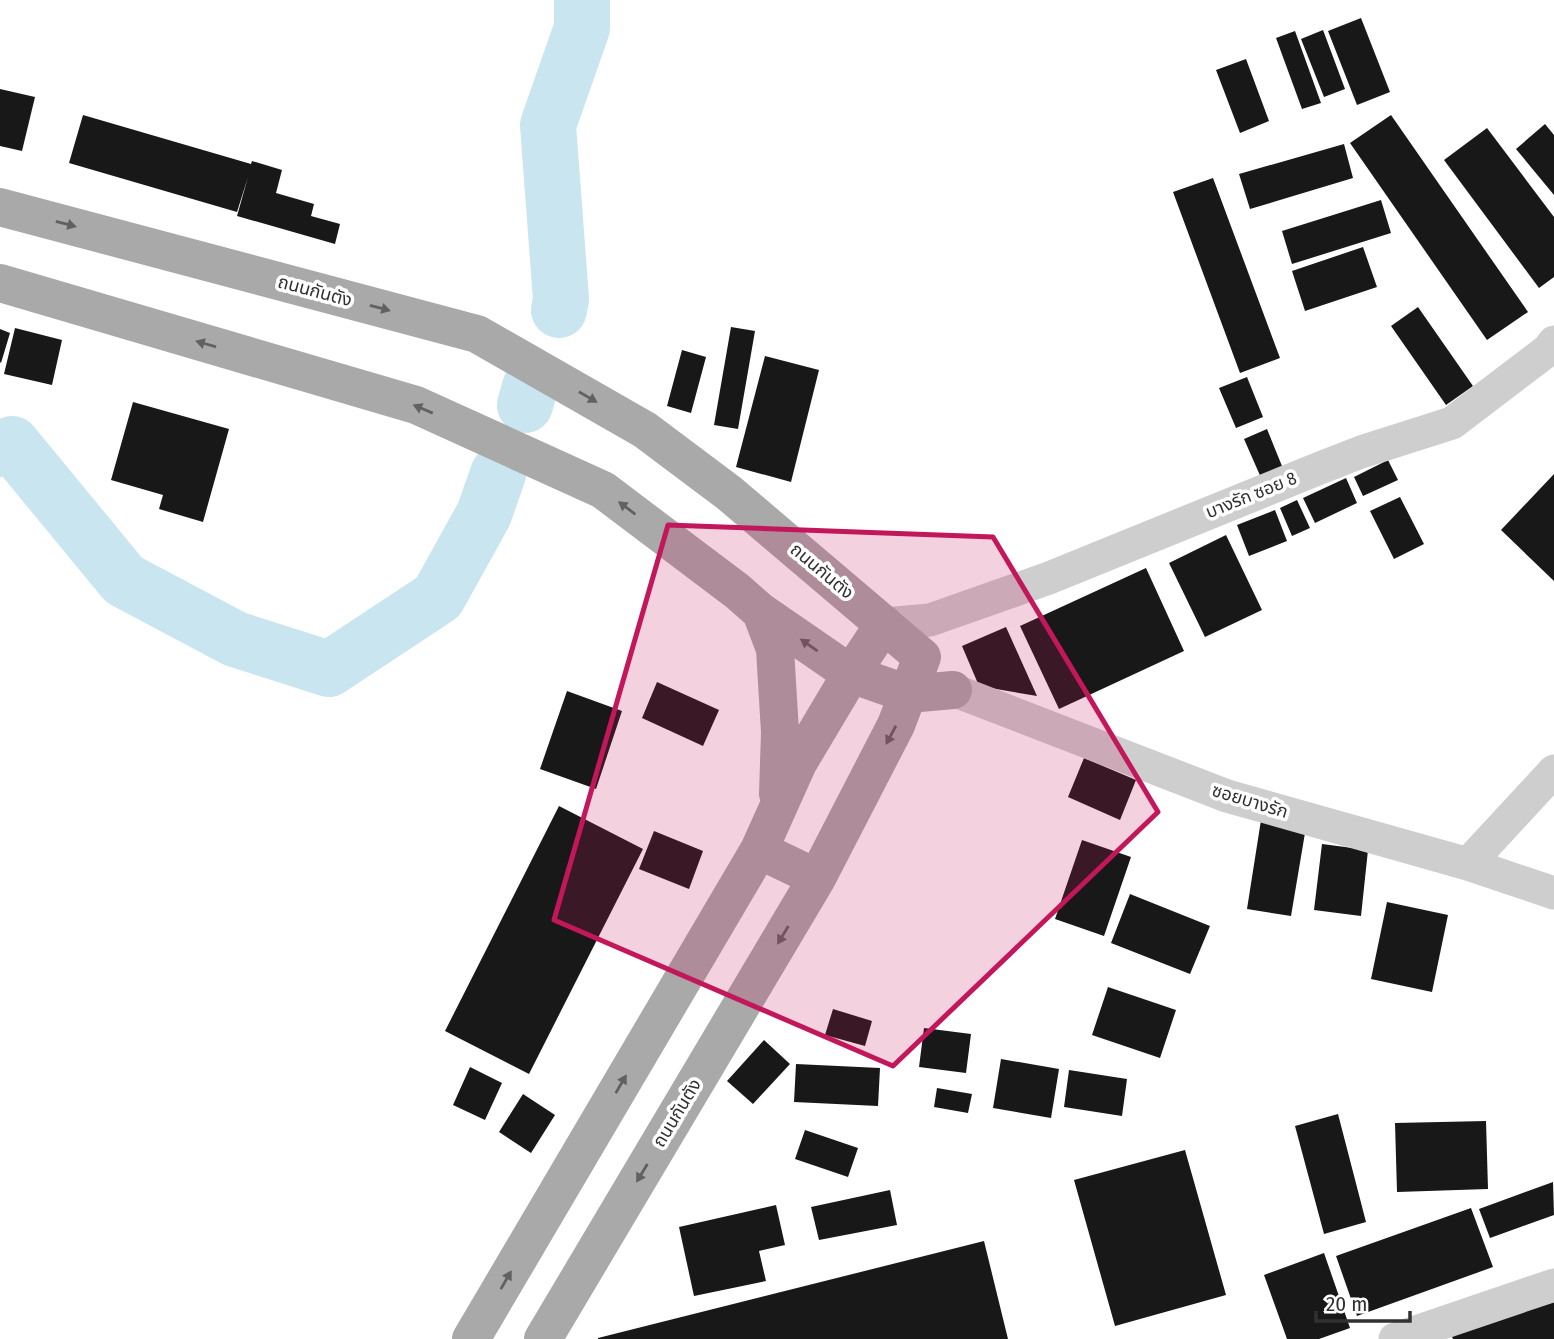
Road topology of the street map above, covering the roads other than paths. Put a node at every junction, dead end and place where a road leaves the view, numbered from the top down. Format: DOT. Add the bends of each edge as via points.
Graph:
graph roads {
  1 [pos="0,206"];
  2 [pos="0,283"];
  3 [pos="1554,342"];
  4 [pos="761,612"];
  5 [pos="930,620"];
  6 [pos="884,624"];
  7 [pos="922,657"];
  8 [pos="850,674"];
  9 [pos="953,690"];
  10 [pos="908,694"];
  11 [pos="1554,771"];
  12 [pos="778,807"];
  13 [pos="759,850"];
  14 [pos="1468,864"];
  15 [pos="817,878"];
  16 [pos="1554,893"];
  17 [pos="1554,1285"];
  18 [pos="471,1339"];
  19 [pos="543,1339"];
  20 [pos="1395,1339"];
  1 -- 6 [label="main road, ถนนกันตัง, one-way" via="477,334 645,430 729,493"];
  4 -- 2 [label="main road, one-way" via="603,490 416,405"];
  3 -- 5 [label="street, บางรัก ซอย 8" via="1452,423 1361,452 1049,578"];
  8 -- 4 [label="main road, one-way"];
  4 -- 12 [label="main road" via="775,649"];
  5 -- 6 [label="street, บางรัก ซอย 8"];
  5 -- 7 [label="street"];
  6 -- 7 [label="main road, ถนนกันตัง"];
  6 -- 8 [label="main road"];
  7 -- 9 [label="main road"];
  7 -- 10 [label="main road, ถนนกันตัง"];
  8 -- 10 [label="main road"];
  8 -- 12 [label="main road"];
  9 -- 10 [label="main road"];
  9 -- 14 [label="street, ซอยบางรัก" via="1227,796"];
  10 -- 15 [label="main road, ถนนกันตัง, one-way"];
  11 -- 14 [label="street"];
  12 -- 13 [label="main road"];
  13 -- 15 [label="main road"];
  18 -- 13 [label="main road, one-way"];
  14 -- 16 [label="street, ซอยบางรัก"];
  15 -- 19 [label="main road, ถนนกันตัง, one-way"];
  17 -- 20 [label="street"];
}
